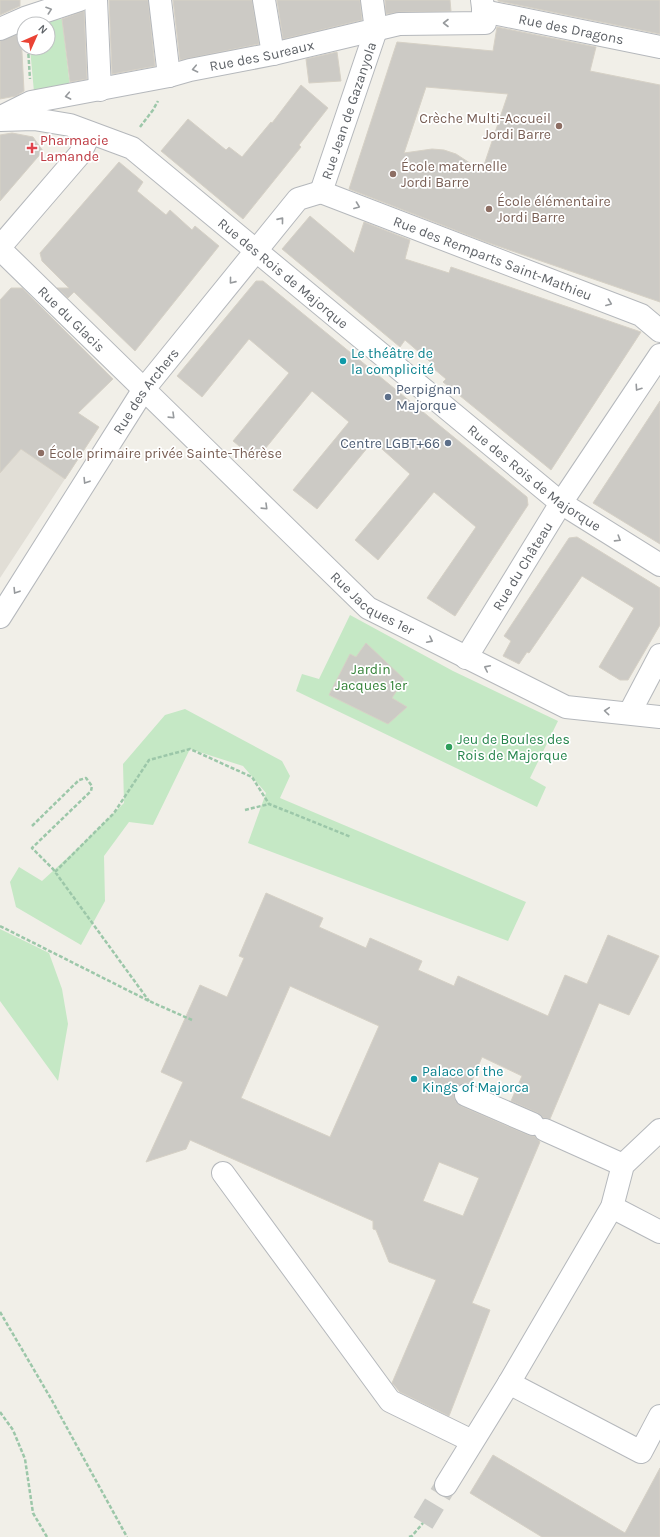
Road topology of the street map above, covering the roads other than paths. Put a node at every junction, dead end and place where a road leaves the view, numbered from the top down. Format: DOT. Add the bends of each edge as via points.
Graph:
graph roads {
  1 [pos="79,0"];
  2 [pos="96,0"];
  3 [pos="160,0"];
  4 [pos="264,0"];
  5 [pos="372,0"];
  6 [pos="25,9"];
  7 [pos="483,12"];
  8 [pos="0,29"];
  9 [pos="376,30"];
  10 [pos="660,47"];
  11 [pos="273,54"];
  12 [pos="169,76"];
  13 [pos="100,90"];
  14 [pos="0,119"];
  15 [pos="90,133"];
  16 [pos="321,192"];
  17 [pos="0,248"];
  18 [pos="256,250"];
  19 [pos="660,331"];
  20 [pos="660,355"];
  21 [pos="144,389"];
  22 [pos="561,503"];
  23 [pos="660,565"];
  24 [pos="0,617"];
  25 [pos="660,655"];
  26 [pos="466,658"];
  27 [pos="630,712"];
  28 [pos="660,717"];
  29 [pos="466,1095"];
  30 [pos="660,1130"];
  31 [pos="623,1165"];
  32 [pos="223,1174"];
  33 [pos="612,1207"];
  34 [pos="660,1232"];
  35 [pos="509,1383"];
  36 [pos="660,1416"];
  37 [pos="472,1441"];
  38 [pos="446,1485"];
  6 -- 1 [label="street, one-way"];
  2 -- 13 [label="street"];
  3 -- 12 [label="street"];
  4 -- 11 [label="street"];
  5 -- 9 [label="street"];
  6 -- 8 [label="street"];
  7 -- 9 [label="street, Rue des Sureaux, one-way" via="399,24"];
  7 -- 10 [label="street, Rue des Dragons"];
  9 -- 11 [label="street, Rue des Sureaux"];
  9 -- 16 [label="street, Rue Jean de Gazanyola"];
  11 -- 12 [label="street, Rue des Sureaux, one-way"];
  12 -- 13 [label="street, Rue des Sureaux"];
  13 -- 14 [label="street, Rue des Sureaux, one-way" via="35,102"];
  14 -- 15 [label="street, Rue des Rois de Majorque" via="34,119 70,125"];
  15 -- 17 [label="street" via="80,154"];
  15 -- 18 [label="street, Rue des Rois de Majorque" via="132,148"];
  18 -- 16 [label="street, Rue des Archers, one-way" via="298,199"];
  16 -- 19 [label="street, Rue des Remparts Saint-Mathieu, one-way" via="641,315"];
  17 -- 21 [label="street, Rue du Glacis"];
  18 -- 21 [label="street, Rue des Archers, one-way"];
  18 -- 22 [label="street, Rue des Rois de Majorque"];
  20 -- 22 [label="street, Rue du Château, one-way"];
  21 -- 24 [label="street, Rue des Archers, one-way"];
  21 -- 26 [label="street, Rue Jacques 1er, one-way" via="368,608"];
  22 -- 23 [label="street, Rue des Rois de Majorque, one-way"];
  22 -- 26 [label="street, Rue du Château"];
  25 -- 27 [label="street"];
  27 -- 26 [label="street, Rue Jacques 1er, one-way" via="566,707"];
  27 -- 28 [label="street, Rue Jacques 1er"];
  29 -- 31 [label="street"];
  30 -- 31 [label="street"];
  31 -- 33 [label="street"];
  32 -- 37 [label="street" via="390,1401"];
  33 -- 34 [label="street"];
  33 -- 35 [label="street"];
  35 -- 36 [label="street" via="641,1452"];
  35 -- 37 [label="street"];
  37 -- 38 [label="street"];
}
